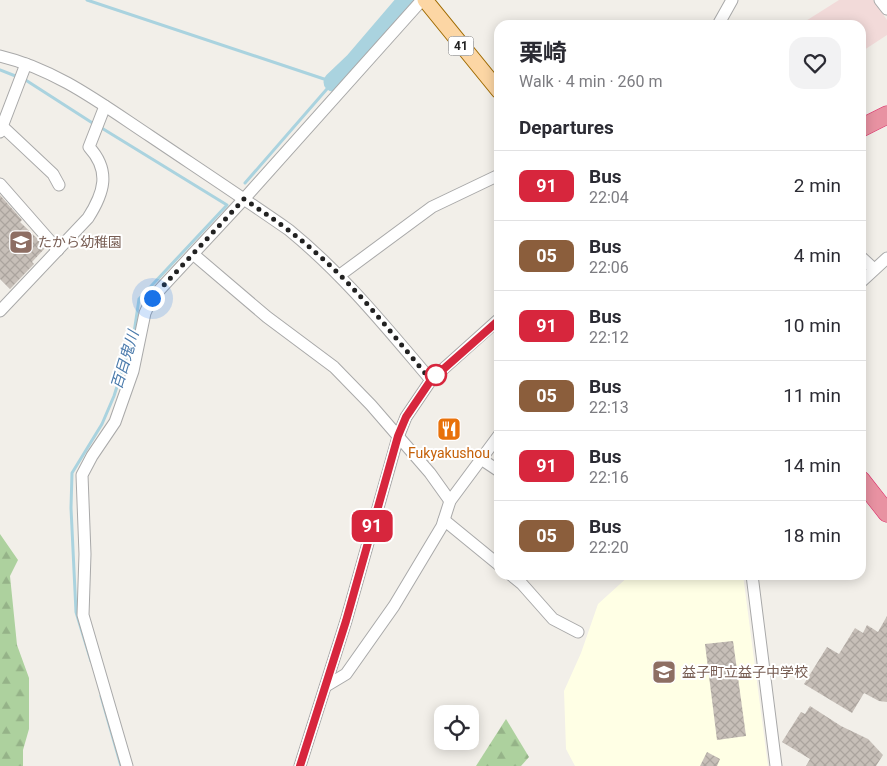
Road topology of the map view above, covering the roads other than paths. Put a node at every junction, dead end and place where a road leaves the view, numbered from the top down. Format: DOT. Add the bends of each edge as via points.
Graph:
graph roads {
  1 [pos="423,0"];
  2 [pos="732,0"];
  3 [pos="880,0"];
  4 [pos="887,9"];
  5 [pos="721,20"];
  6 [pos="0,56"];
  7 [pos="26,64"];
  8 [pos="494,86"];
  9 [pos="105,106"];
  10 [pos="887,115"];
  11 [pos="866,126"];
  12 [pos="1,130"];
  13 [pos="494,177"];
  14 [pos="0,184"];
  15 [pos="59,185"];
  16 [pos="244,199"];
  17 [pos="58,250"];
  18 [pos="193,254"];
  19 [pos="887,258"];
  20 [pos="866,262"];
  21 [pos="874,269"];
  22 [pos="340,275"];
  23 [pos="866,277"];
  24 [pos="0,311"];
  25 [pos="494,323"];
  26 [pos="431,380"];
  27 [pos="398,436"];
  28 [pos="494,442"];
  29 [pos="481,459"];
  30 [pos="494,468"];
  31 [pos="866,486"];
  32 [pos="450,501"];
  33 [pos="887,513"];
  34 [pos="444,520"];
  35 [pos="494,561"];
  36 [pos="517,580"];
  37 [pos="753,580"];
  38 [pos="578,632"];
  39 [pos="326,686"];
  40 [pos="126,766"];
  41 [pos="300,766"];
  42 [pos="776,766"];
  1 -- 8 [label="main road, 41"];
  1 -- 16 [label="street"];
  2 -- 5 [label="street"];
  3 -- 4 [label="street"];
  6 -- 7 [label="street"];
  7 -- 9 [label="street" via="55,76"];
  7 -- 12 [label="street"];
  9 -- 16 [label="street"];
  9 -- 17 [label="street" via="89,147 98,156 102,190 88,218"];
  10 -- 11 [label="highway"];
  12 -- 15 [label="street" via="52,174"];
  13 -- 22 [label="street" via="432,207"];
  14 -- 17 [label="street"];
  16 -- 18 [label="street"];
  16 -- 22 [label="street" via="289,230"];
  17 -- 24 [label="street"];
  18 -- 27 [label="street" via="267,317 334,367"];
  18 -- 40 [label="street" via="152,298 144,313 133,371 115,422 82,475 83,616"];
  19 -- 21 [label="street"];
  20 -- 21 [label="street"];
  21 -- 23 [label="street"];
  22 -- 26 [label="street"];
  25 -- 26 [label="street"];
  26 -- 27 [label="street" via="406,417"];
  27 -- 32 [label="street"];
  27 -- 39 [label="street"];
  28 -- 29 [label="street"];
  29 -- 30 [label="street"];
  29 -- 32 [label="street"];
  31 -- 33 [label="highway"];
  32 -- 34 [label="street"];
  34 -- 35 [label="street"];
  34 -- 39 [label="street" via="389,614 346,674"];
  36 -- 38 [label="street" via="552,618"];
  37 -- 42 [label="street"];
  39 -- 41 [label="street"];
}
